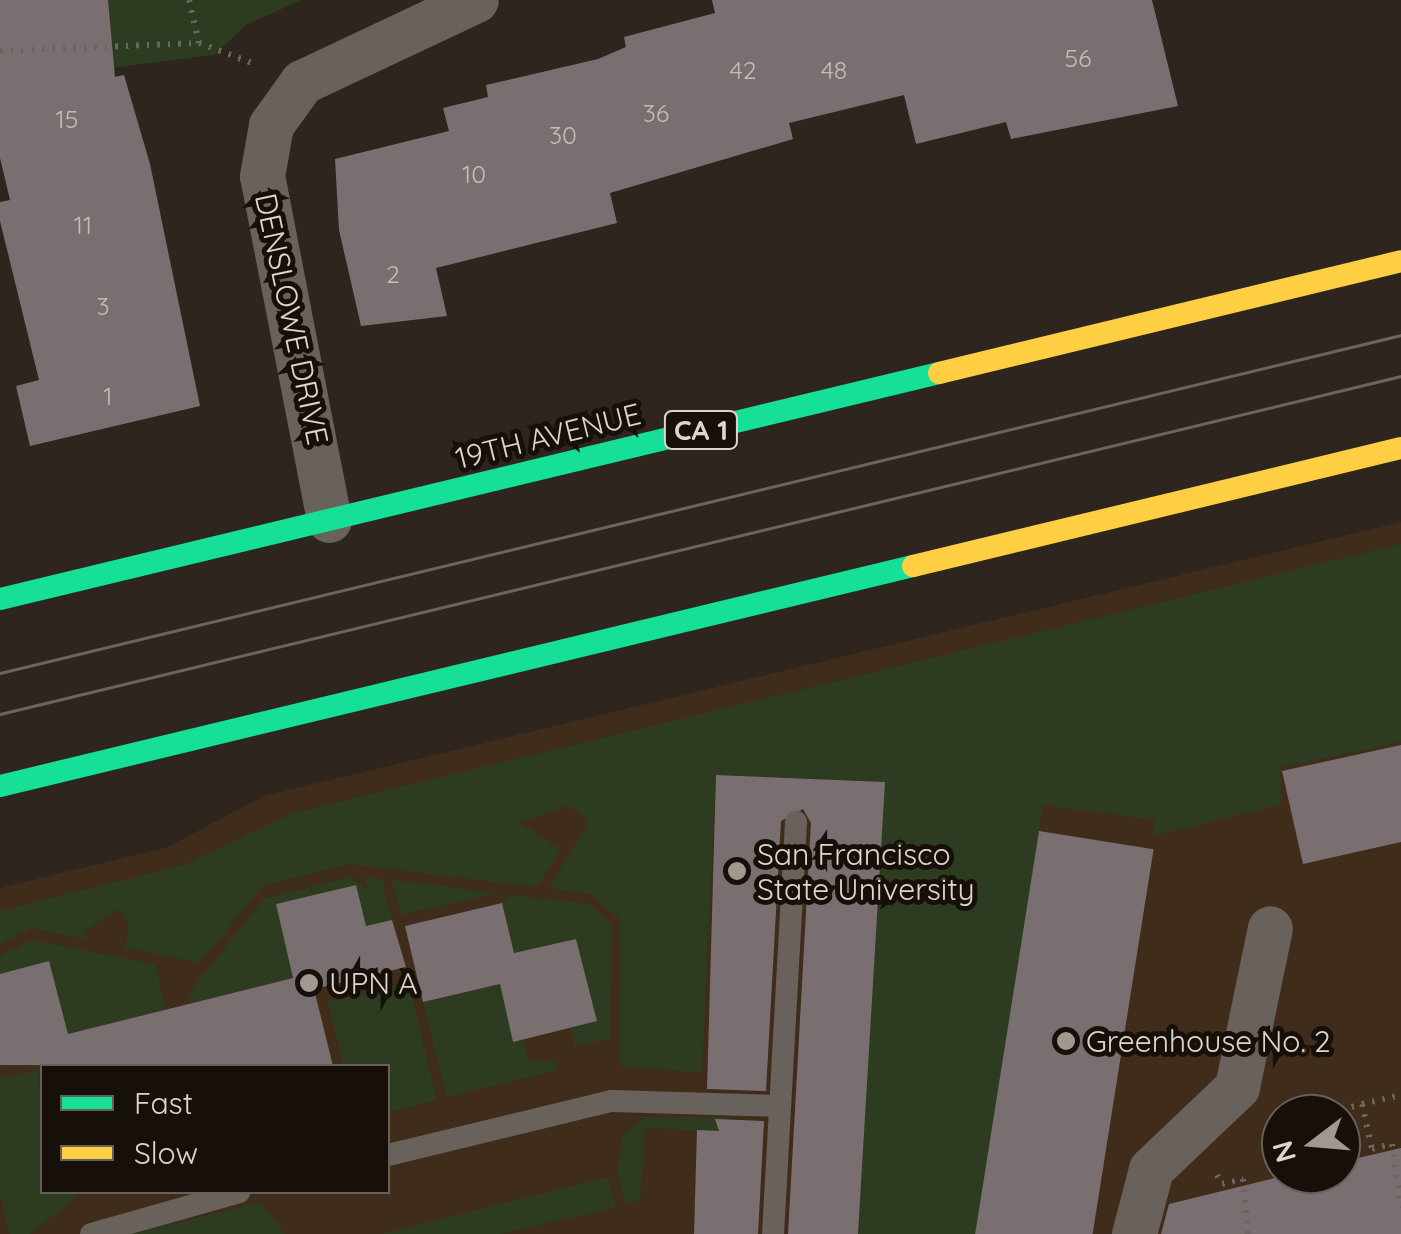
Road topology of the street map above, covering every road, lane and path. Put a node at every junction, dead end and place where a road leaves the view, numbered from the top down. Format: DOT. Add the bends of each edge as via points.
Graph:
graph roads {
  1 [pos="188,0"];
  2 [pos="476,0"];
  3 [pos="199,43"];
  4 [pos="0,52"];
  5 [pos="302,82"];
  6 [pos="1401,261"];
  7 [pos="1401,448"];
  8 [pos="328,520"];
  9 [pos="0,599"];
  10 [pos="0,786"];
  11 [pos="796,822"];
  12 [pos="1270,928"];
  13 [pos="1401,1096"];
  14 [pos="1362,1104"];
  15 [pos="780,1106"];
  16 [pos="390,1156"];
  17 [pos="1228,1184"];
  18 [pos="232,1194"];
  19 [pos="1401,1208"];
  20 [pos="91,1234"];
  21 [pos="773,1234"];
  22 [pos="1134,1234"];
  23 [pos="1248,1234"];
  1 -- 3 [label="path"];
  2 -- 5 [label="street, DENSLOWE DRIVE"];
  3 -- 4 [label="path"];
  3 -- 5 [label="path"];
  5 -- 8 [label="street, DENSLOWE DRIVE" via="270,125 262,176"];
  6 -- 8 [label="highway, 19TH AVENUE / CA 1"];
  7 -- 10 [label="highway"];
  8 -- 9 [label="highway, 19TH AVENUE / CA 1"];
  11 -- 15 [label="lane"];
  12 -- 22 [label="street" via="1237,1087 1151,1169"];
  13 -- 14 [label="path"];
  14 -- 19 [label="path" via="1372,1149 1392,1144"];
  15 -- 16 [label="lane" via="612,1101"];
  15 -- 21 [label="lane"];
  17 -- 23 [label="path" via="1243,1179"];
  18 -- 20 [label="lane"];
}
